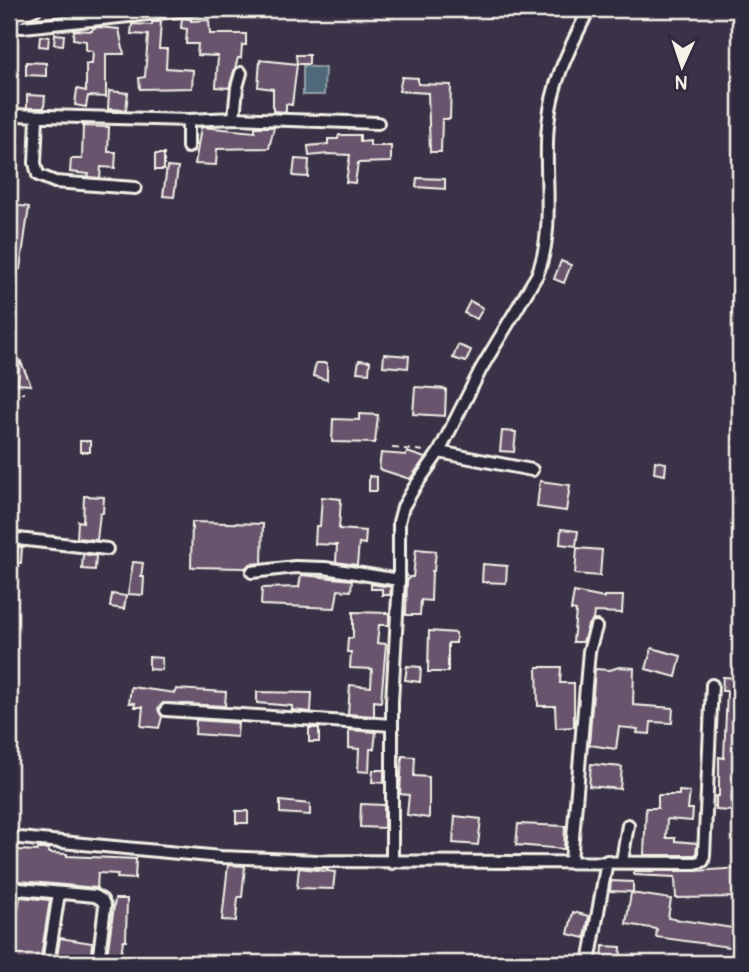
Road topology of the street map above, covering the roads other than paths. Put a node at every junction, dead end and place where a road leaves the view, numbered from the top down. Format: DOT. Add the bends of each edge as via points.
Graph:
graph roads {
  1 [pos="36,9"];
  2 [pos="197,9"];
  3 [pos="589,9"];
  4 [pos="151,11"];
  5 [pos="9,24"];
  6 [pos="241,74"];
  7 [pos="37,117"];
  8 [pos="234,118"];
  9 [pos="9,120"];
  10 [pos="188,120"];
  11 [pos="378,123"];
  12 [pos="188,147"];
  13 [pos="135,188"];
  14 [pos="439,452"];
  15 [pos="532,470"];
  16 [pos="9,538"];
  17 [pos="107,549"];
  18 [pos="252,572"];
  19 [pos="399,580"];
  20 [pos="596,627"];
  21 [pos="712,685"];
  22 [pos="166,709"];
  23 [pos="392,724"];
  24 [pos="628,825"];
  25 [pos="9,837"];
  26 [pos="571,861"];
  27 [pos="607,861"];
  28 [pos="622,861"];
  29 [pos="392,863"];
  30 [pos="11,888"];
  31 [pos="59,893"];
  32 [pos="9,919"];
  33 [pos="48,963"];
  34 [pos="98,963"];
  35 [pos="589,963"];
  1 -- 5 [label="street"];
  2 -- 4 [label="street"];
  3 -- 14 [label="street" via="553,92 547,128 542,261"];
  4 -- 5 [label="street" via="23,27"];
  6 -- 8 [label="street"];
  7 -- 9 [label="street" via="16,114"];
  7 -- 10 [label="street"];
  7 -- 13 [label="street" via="38,175 55,182"];
  8 -- 10 [label="street"];
  8 -- 11 [label="street"];
  10 -- 12 [label="street"];
  14 -- 15 [label="street"];
  14 -- 19 [label="street" via="403,507"];
  16 -- 17 [label="street"];
  18 -- 19 [label="street" via="325,568"];
  19 -- 23 [label="street"];
  20 -- 26 [label="street" via="589,659"];
  21 -- 28 [label="street" via="703,861"];
  22 -- 23 [label="street"];
  23 -- 29 [label="street"];
  24 -- 28 [label="street"];
  25 -- 29 [label="street" via="221,857"];
  26 -- 27 [label="street"];
  26 -- 29 [label="street"];
  27 -- 28 [label="street"];
  27 -- 35 [label="street"];
  30 -- 31 [label="street"];
  30 -- 32 [label="street"];
  31 -- 33 [label="street"];
  31 -- 34 [label="street" via="102,900"];
}
